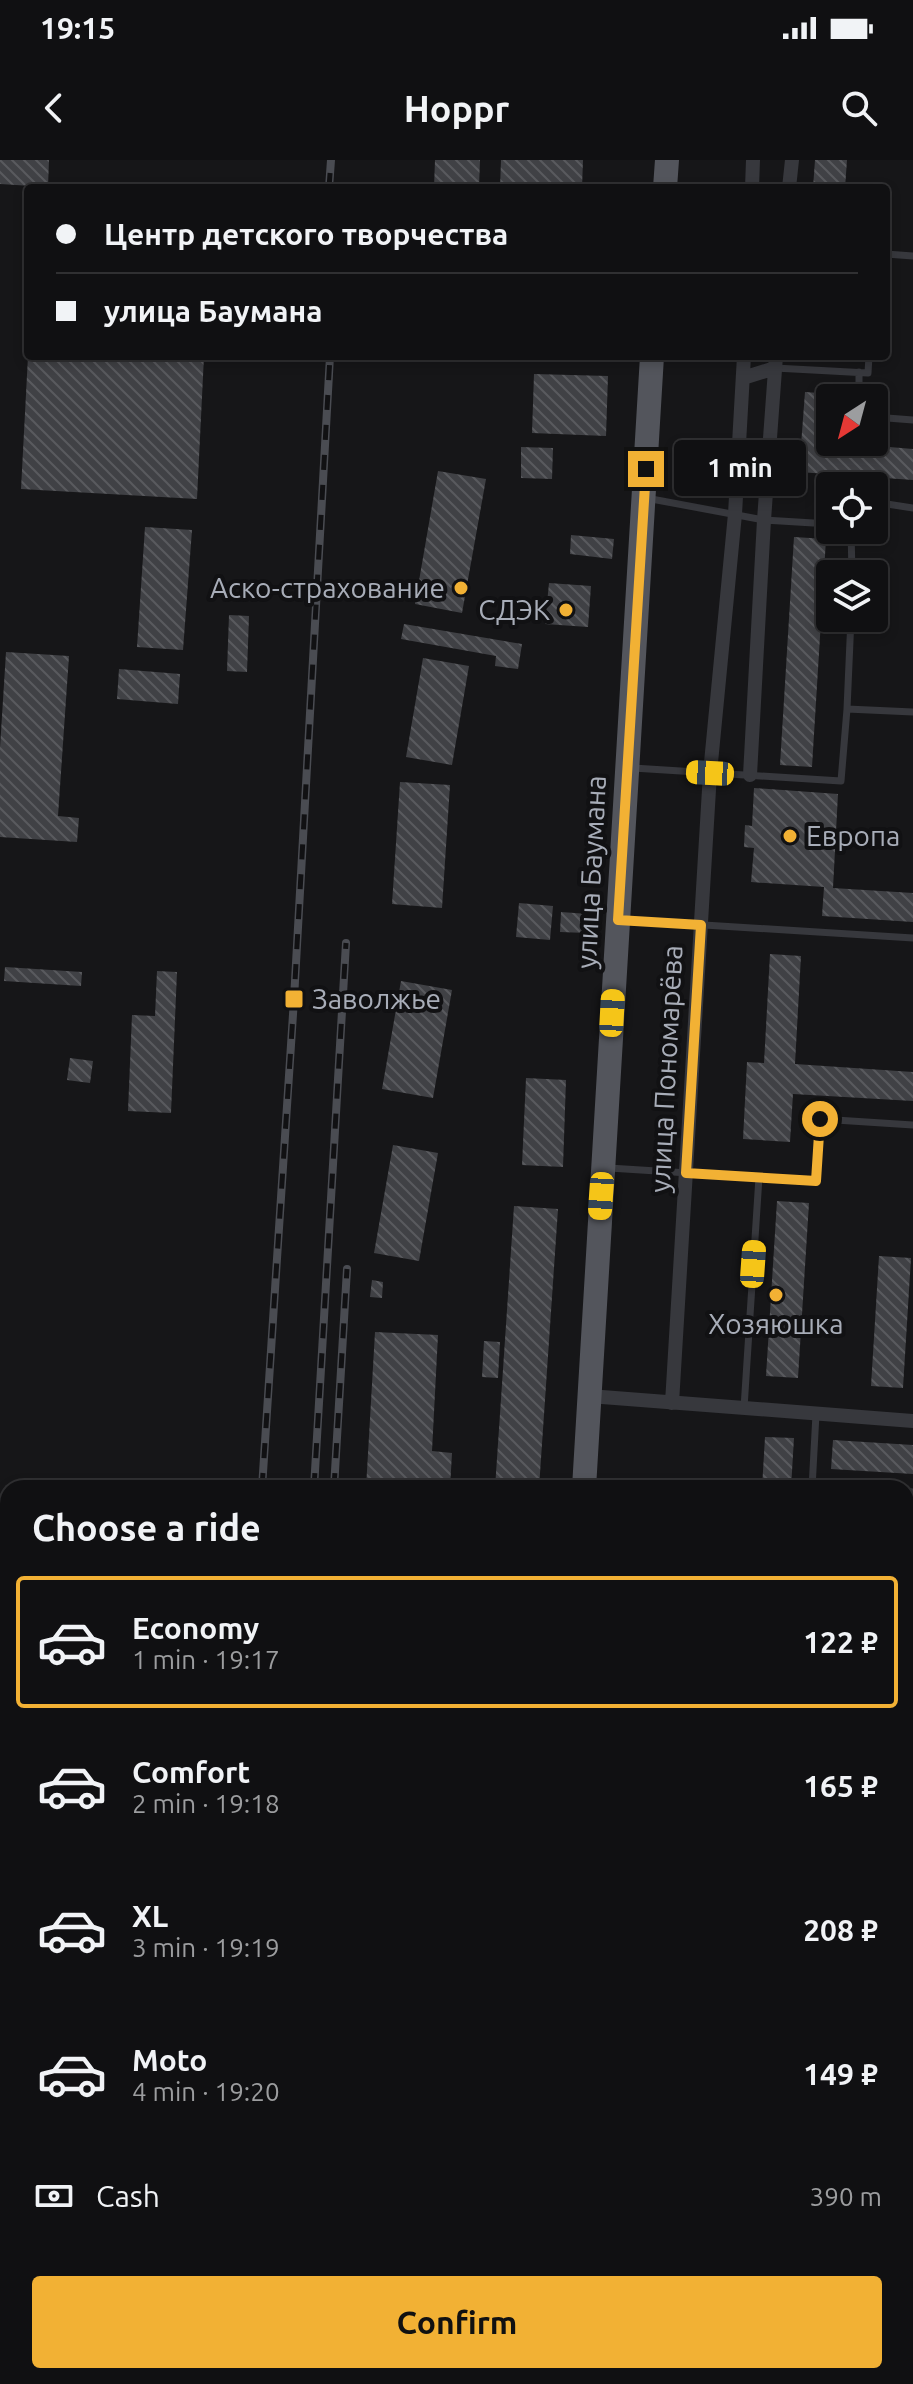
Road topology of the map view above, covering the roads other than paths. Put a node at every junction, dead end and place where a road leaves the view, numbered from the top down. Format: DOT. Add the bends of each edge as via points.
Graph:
graph roads {
  1 [pos="667,160"];
  2 [pos="753,160"];
  3 [pos="792,160"];
  4 [pos="665,184"];
  5 [pos="752,184"];
  6 [pos="789,184"];
  7 [pos="890,254"];
  8 [pos="913,256"];
  9 [pos="652,360"];
  10 [pos="744,360"];
  11 [pos="869,360"];
  12 [pos="776,362"];
  13 [pos="859,372"];
  14 [pos="743,378"];
  15 [pos="859,384"];
  16 [pos="888,418"];
  17 [pos="913,420"];
  18 [pos="644,497"];
  19 [pos="888,504"];
  20 [pos="913,508"];
  21 [pos="735,514"];
  22 [pos="764,520"];
  23 [pos="816,523"];
  24 [pos="850,632"];
  25 [pos="847,709"];
  26 [pos="913,712"];
  27 [pos="627,768"];
  28 [pos="710,773"];
  29 [pos="750,775"];
  30 [pos="618,920"];
  31 [pos="701,925"];
  32 [pos="913,938"];
  33 [pos="913,1125"];
  34 [pos="603,1168"];
  35 [pos="686,1173"];
  36 [pos="759,1177"];
  37 [pos="589,1396"];
  38 [pos="672,1403"];
  39 [pos="744,1408"];
  40 [pos="816,1414"];
  41 [pos="913,1421"];
  42 [pos="584,1480"];
  43 [pos="812,1480"];
  1 -- 4 [label="main road"];
  2 -- 5 [label="street"];
  3 -- 6 [label="street"];
  7 -- 8 [label="lane"];
  9 -- 18 [label="main road, улица Баумана"];
  10 -- 14 [label="street, улица Пономарёва"];
  11 -- 13 [label="lane" via="868,373"];
  12 -- 13 [label="lane"];
  12 -- 14 [label="street"];
  12 -- 22 [label="street"];
  13 -- 15 [label="lane"];
  14 -- 21 [label="street, улица Пономарёва"];
  16 -- 17 [label="lane"];
  18 -- 21 [label="lane"];
  18 -- 27 [label="main road, улица Баумана"];
  19 -- 20 [label="lane"];
  21 -- 22 [label="lane"];
  21 -- 28 [label="street, улица Пономарёва"];
  22 -- 23 [label="lane"];
  22 -- 29 [label="street"];
  24 -- 25 [label="lane"];
  25 -- 26 [label="lane"];
  25 -- 29 [label="lane" via="841,781"];
  27 -- 28 [label="lane"];
  27 -- 30 [label="main road, улица Баумана"];
  28 -- 29 [label="lane"];
  28 -- 31 [label="street, улица Пономарёва"];
  30 -- 31 [label="lane"];
  30 -- 34 [label="main road, улица Баумана"];
  31 -- 32 [label="lane"];
  31 -- 35 [label="street, улица Пономарёва"];
  33 -- 36 [label="lane" via="820,1119 816,1181"];
  34 -- 35 [label="lane"];
  34 -- 37 [label="main road, улица Баумана"];
  35 -- 36 [label="lane"];
  35 -- 38 [label="street, улица Пономарёва"];
  36 -- 39 [label="lane"];
  37 -- 38 [label="street"];
  37 -- 42 [label="main road, улица Баумана"];
  38 -- 39 [label="street"];
  39 -- 40 [label="street"];
  40 -- 41 [label="street"];
  40 -- 43 [label="lane"];
}
